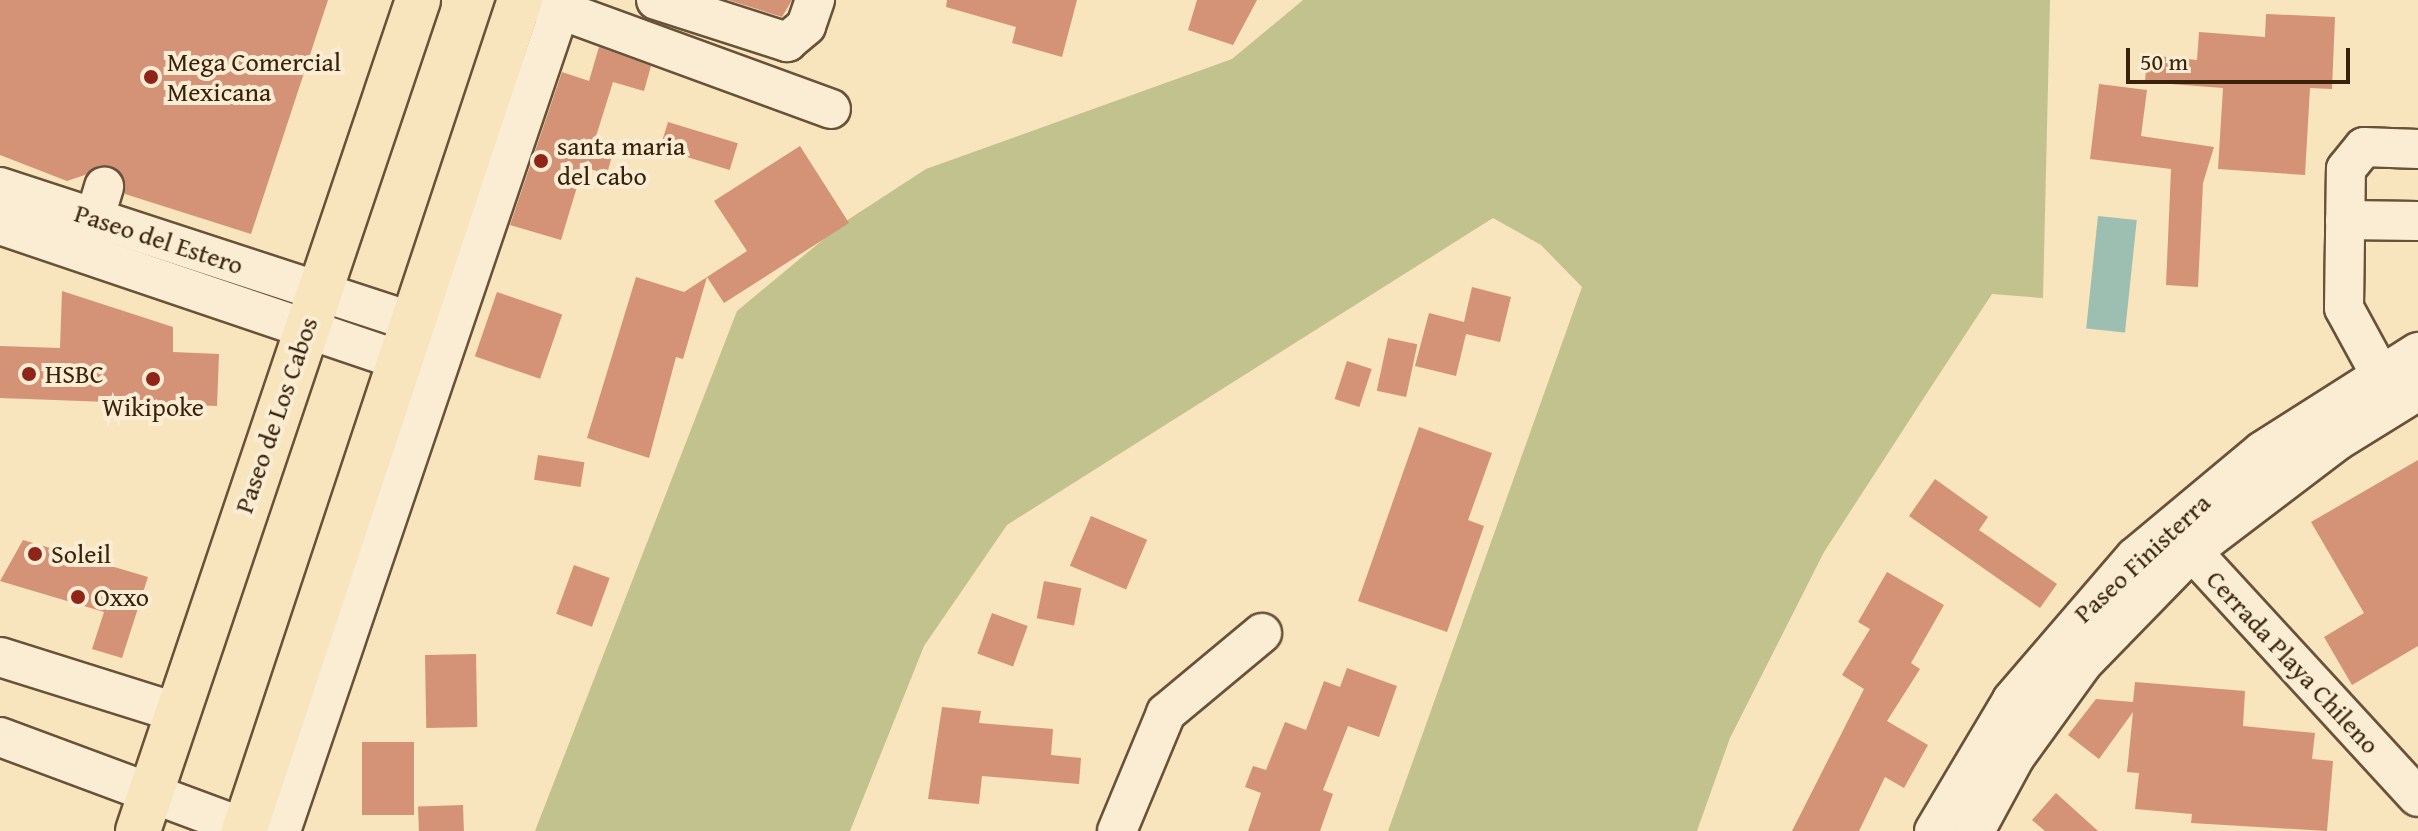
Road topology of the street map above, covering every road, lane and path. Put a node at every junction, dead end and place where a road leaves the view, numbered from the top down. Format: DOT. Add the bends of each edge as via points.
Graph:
graph roads {
  1 [pos="418,0"];
  2 [pos="656,0"];
  3 [pos="815,0"];
  4 [pos="538,3"];
  5 [pos="831,109"];
  6 [pos="2418,149"];
  7 [pos="0,189"];
  8 [pos="94,220"];
  9 [pos="2345,220"];
  10 [pos="2418,221"];
  11 [pos="0,225"];
  12 [pos="312,308"];
  13 [pos="408,342"];
  14 [pos="2418,352"];
  15 [pos="2380,374"];
  16 [pos="2418,391"];
  17 [pos="2180,539"];
  18 [pos="1262,633"];
  19 [pos="2069,652"];
  20 [pos="0,657"];
  21 [pos="176,712"];
  22 [pos="0,737"];
  23 [pos="151,789"];
  24 [pos="2418,797"];
  25 [pos="256,830"];
  26 [pos="138,831"];
  27 [pos="1117,831"];
  28 [pos="1934,831"];
  29 [pos="1975,831"];
  1 -- 12 [label="main road, Paseo de Los Cabos"];
  2 -- 3 [label="street" via="787,42 806,26"];
  4 -- 5 [label="street"];
  4 -- 13 [label="main road"];
  4 -- 25 [label="street"];
  6 -- 9 [label="street" via="2354,153 2346,169"];
  7 -- 8 [label="street, Paseo del Estero"];
  8 -- 11 [label="street, Paseo del Estero"];
  8 -- 12 [label="street, Paseo del Estero"];
  9 -- 10 [label="street"];
  9 -- 15 [label="street" via="2344,308"];
  12 -- 13 [label="street, Paseo del Estero"];
  12 -- 21 [label="main road, Paseo de Los Cabos"];
  13 -- 25 [label="main road"];
  14 -- 15 [label="street, Paseo Finisterra"];
  15 -- 17 [label="street, Paseo Finisterra" via="2262,451"];
  16 -- 17 [label="street, Paseo Finisterra"];
  17 -- 19 [label="street, Paseo Finisterra"];
  17 -- 24 [label="street, Cerrada Playa Chileno"];
  18 -- 27 [label="street" via="1166,713"];
  19 -- 28 [label="street, Paseo Finisterra" via="1966,770"];
  19 -- 29 [label="street, Paseo Finisterra"];
  20 -- 21 [label="street"];
  21 -- 23 [label="main road, Paseo de Los Cabos"];
  22 -- 23 [label="street"];
  23 -- 25 [label="street"];
  23 -- 26 [label="main road, Paseo de Los Cabos"];
}
